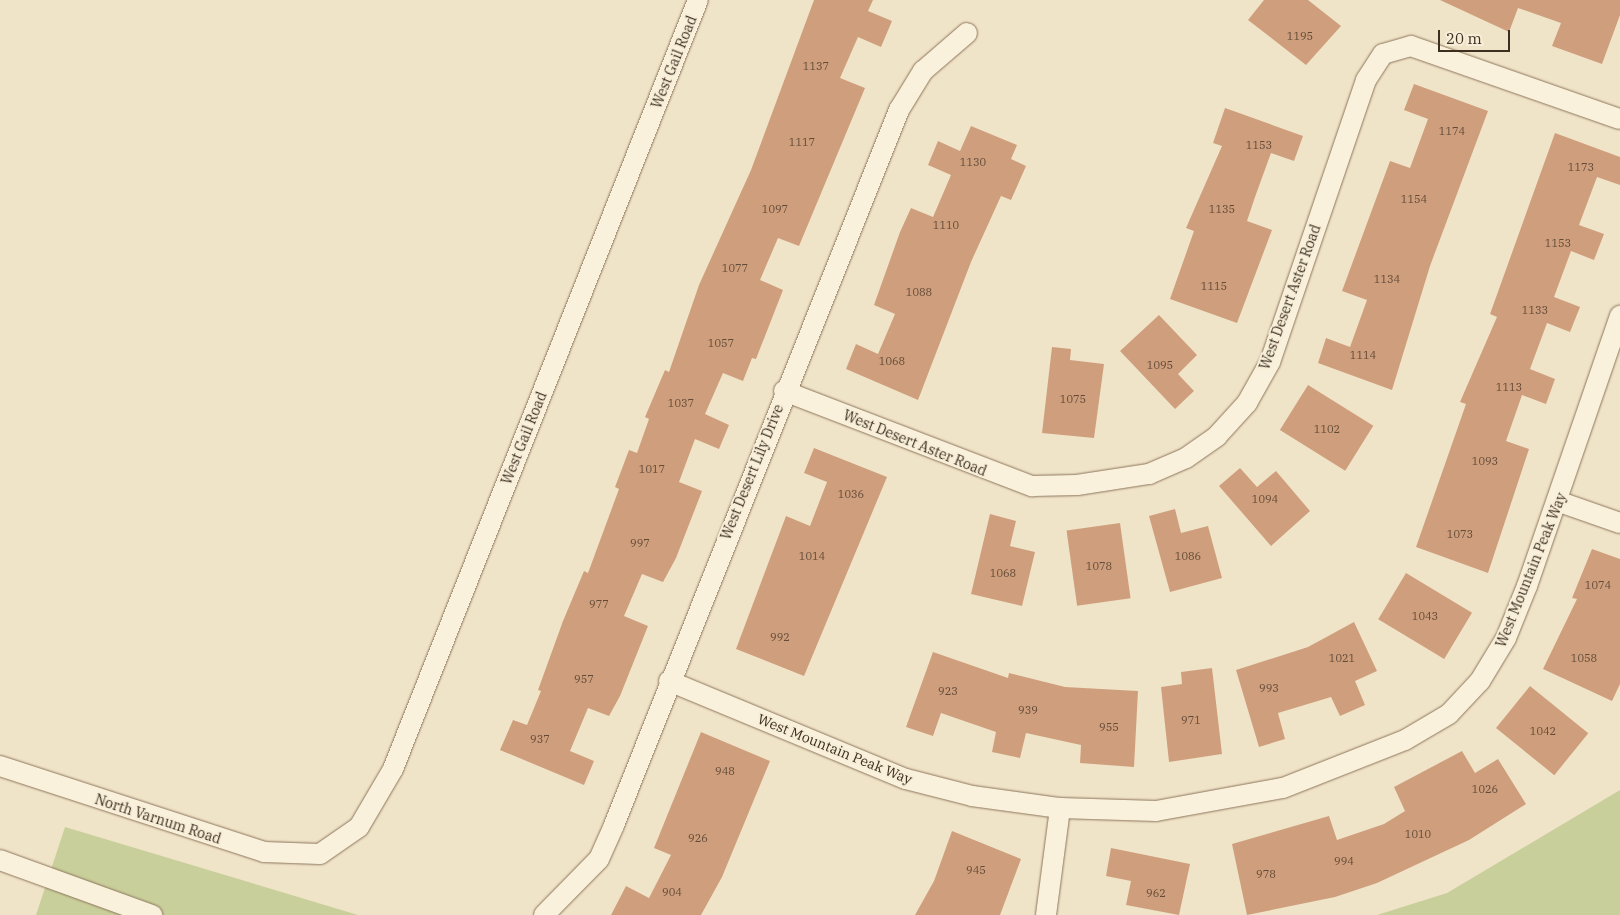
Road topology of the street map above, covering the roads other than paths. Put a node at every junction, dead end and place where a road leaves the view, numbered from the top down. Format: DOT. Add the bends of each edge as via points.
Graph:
graph roads {
  1 [pos="698,0"];
  2 [pos="967,33"];
  3 [pos="1620,119"];
  4 [pos="1620,316"];
  5 [pos="784,391"];
  6 [pos="1560,502"];
  7 [pos="1620,523"];
  8 [pos="669,681"];
  9 [pos="0,766"];
  10 [pos="1060,808"];
  11 [pos="320,854"];
  12 [pos="0,860"];
  13 [pos="152,915"];
  14 [pos="544,915"];
  15 [pos="1046,915"];
  1 -- 11 [label="street, West Gail Road" via="393,769 359,827"];
  2 -- 5 [label="street, West Desert Lily Drive" via="923,71 899,110"];
  3 -- 5 [label="street, West Desert Aster Road" via="1411,46 1383,54 1366,80 1270,362 1247,403 1217,436 1186,458 1122,479 1032,486"];
  4 -- 6 [label="street, West Mountain Peak Way"];
  5 -- 8 [label="street, West Desert Lily Drive"];
  6 -- 7 [label="street"];
  6 -- 10 [label="street, West Mountain Peak Way" via="1506,638 1480,681 1442,718 1405,740 1283,788 1228,802 1156,811"];
  8 -- 10 [label="street, West Mountain Peak Way" via="906,779 972,796"];
  8 -- 14 [label="street, West Desert Lily Drive" via="599,859"];
  9 -- 11 [label="street, North Varnum Road" via="254,849"];
  10 -- 15 [label="street"];
  12 -- 13 [label="street"];
}
